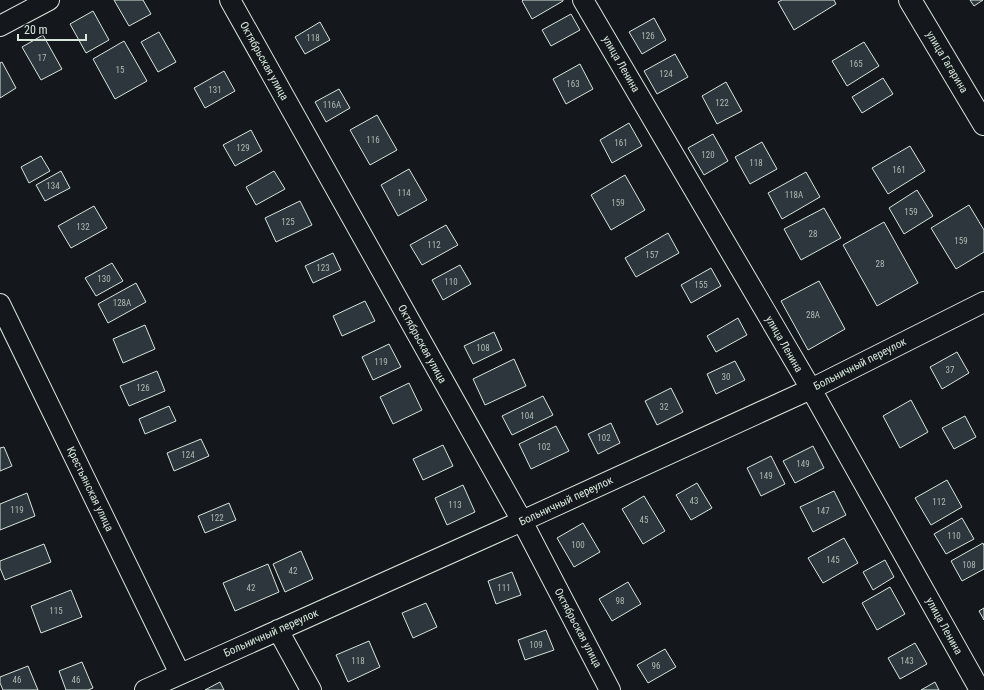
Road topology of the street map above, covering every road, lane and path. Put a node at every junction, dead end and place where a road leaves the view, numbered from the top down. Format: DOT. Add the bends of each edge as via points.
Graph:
graph roads {
  1 [pos="49,0"];
  2 [pos="230,0"];
  3 [pos="584,0"];
  4 [pos="910,0"];
  5 [pos="0,26"];
  6 [pos="984,124"];
  7 [pos="984,302"];
  8 [pos="0,304"];
  9 [pos="811,389"];
  10 [pos="522,521"];
  11 [pos="278,630"];
  12 [pos="180,674"];
  13 [pos="145,690"];
  14 [pos="311,690"];
  15 [pos="610,690"];
  16 [pos="980,690"];
  1 -- 5 [label="street"];
  2 -- 10 [label="street, Октябрьская улица"];
  3 -- 9 [label="street, улица Ленина"];
  4 -- 6 [label="main road, улица Гагарина"];
  7 -- 9 [label="street, Больничный переулок"];
  8 -- 12 [label="street, Крестьянская улица"];
  9 -- 10 [label="street, Больничный переулок"];
  9 -- 16 [label="street, улица Ленина"];
  10 -- 11 [label="street, Больничный переулок"];
  10 -- 15 [label="street, Октябрьская улица"];
  11 -- 12 [label="street, Больничный переулок"];
  11 -- 14 [label="street"];
  12 -- 13 [label="street, Больничный переулок"];
}
